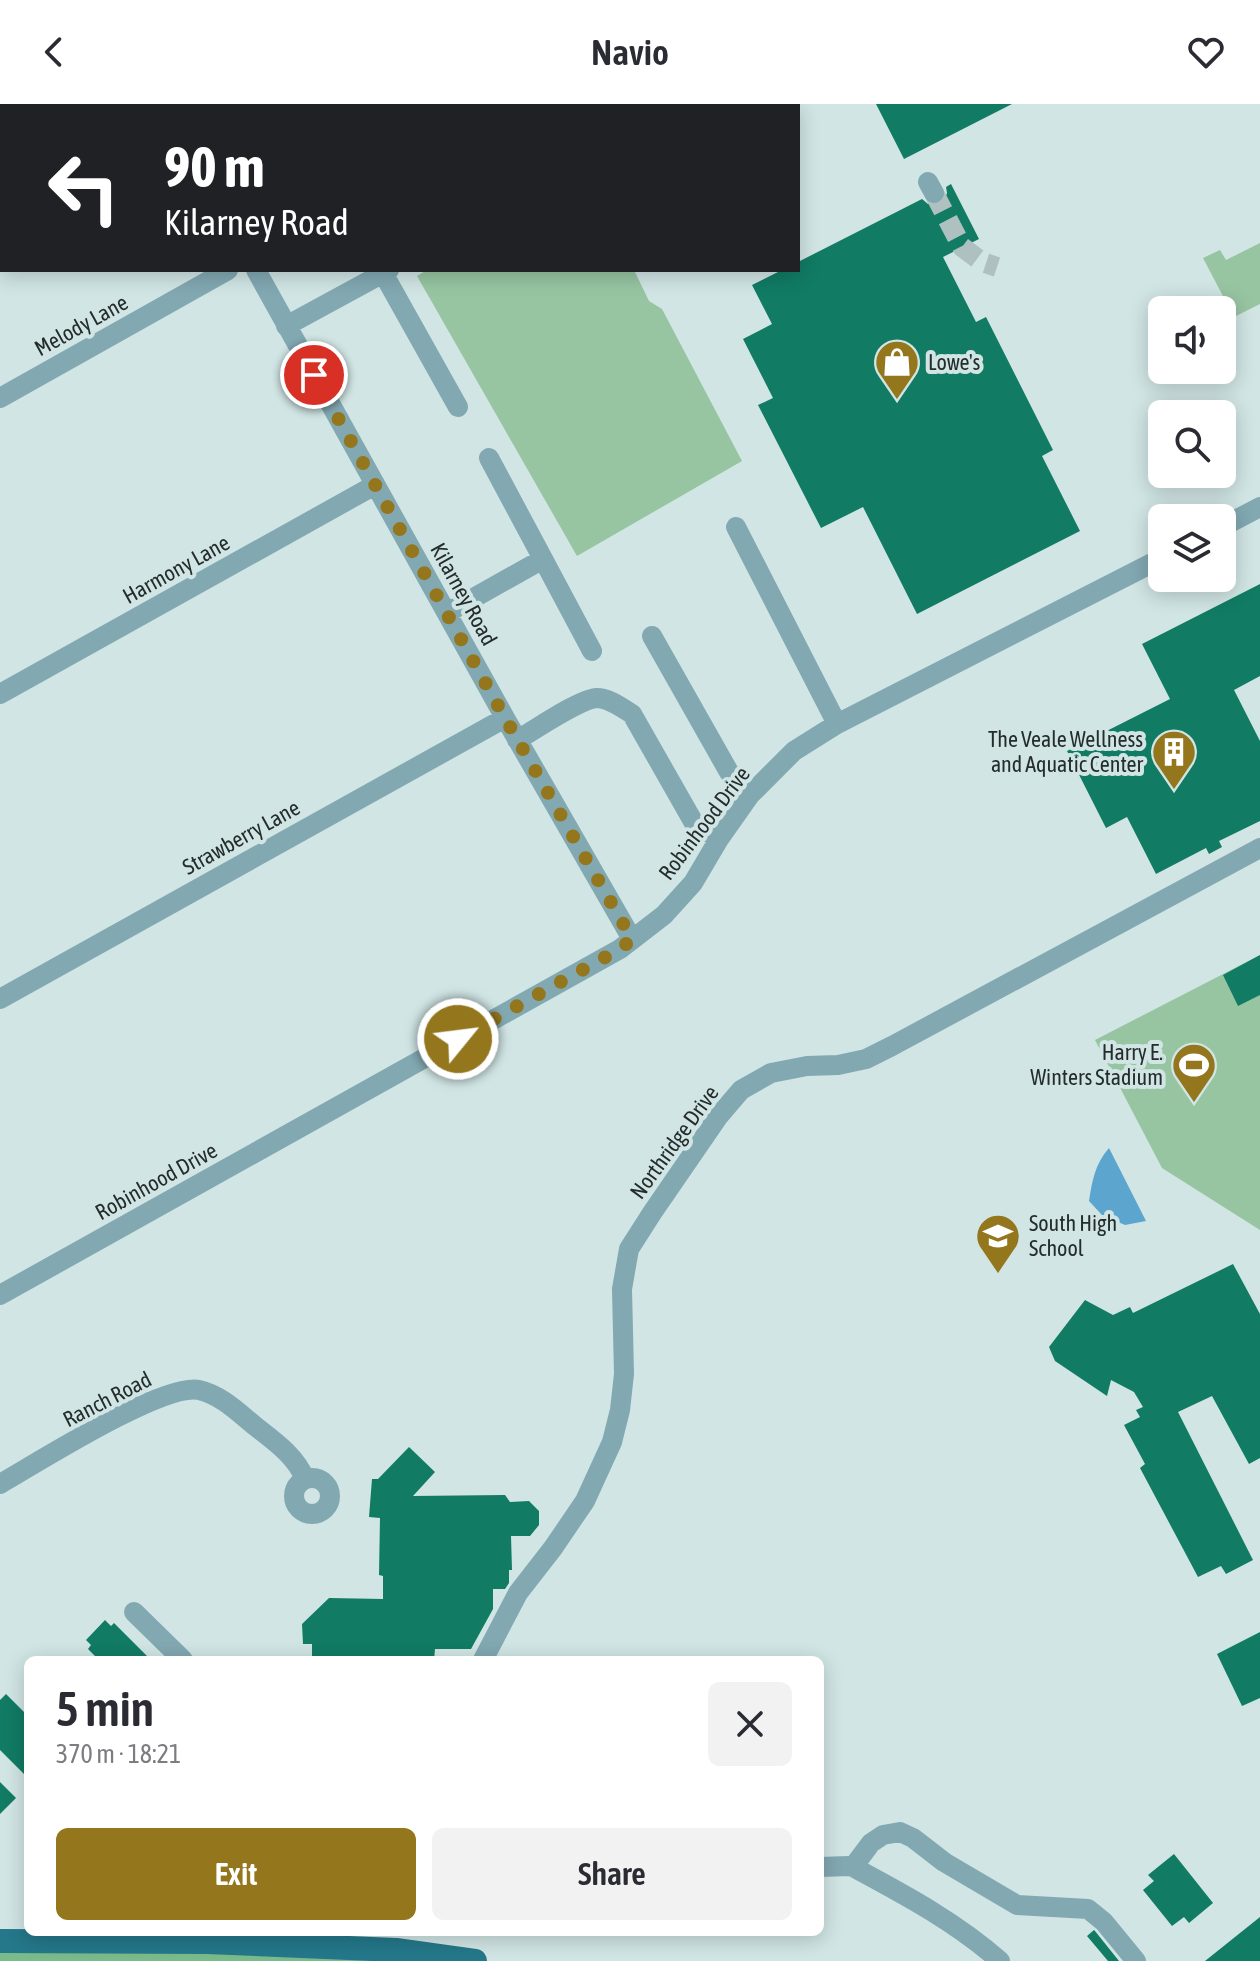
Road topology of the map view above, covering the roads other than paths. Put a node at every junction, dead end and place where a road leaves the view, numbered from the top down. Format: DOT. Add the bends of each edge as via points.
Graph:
graph roads {
  1 [pos="224,272"];
  2 [pos="257,272"];
  3 [pos="386,272"];
  4 [pos="286,326"];
  5 [pos="0,398"];
  6 [pos="458,407"];
  7 [pos="489,458"];
  8 [pos="375,485"];
  9 [pos="1260,507"];
  10 [pos="1236,520"];
  11 [pos="736,527"];
  12 [pos="543,559"];
  13 [pos="1148,565"];
  14 [pos="447,613"];
  15 [pos="652,636"];
  16 [pos="592,651"];
  17 [pos="0,694"];
  18 [pos="505,718"];
  19 [pos="837,724"];
  20 [pos="517,740"];
  21 [pos="750,795"];
  22 [pos="719,839"];
  23 [pos="1260,848"];
  24 [pos="632,939"];
  25 [pos="0,999"];
  26 [pos="0,1295"];
  27 [pos="305,1479"];
  28 [pos="0,1484"];
  29 [pos="134,1612"];
  30 [pos="179,1656"];
  31 [pos="485,1656"];
  32 [pos="824,1867"];
  33 [pos="853,1867"];
  34 [pos="207,1937"];
  35 [pos="0,1941"];
  36 [pos="475,1961"];
  37 [pos="1000,1961"];
  38 [pos="1136,1961"];
  1 -- 5 [label="street, Melody Lane"];
  2 -- 4 [label="street, Kilarney Road"];
  3 -- 4 [label="street"];
  3 -- 6 [label="street"];
  4 -- 8 [label="street, Kilarney Road"];
  7 -- 12 [label="street"];
  8 -- 14 [label="street, Kilarney Road"];
  8 -- 17 [label="street, Harmony Lane"];
  9 -- 10 [label="street"];
  11 -- 19 [label="street"];
  12 -- 14 [label="street"];
  12 -- 16 [label="street"];
  13 -- 19 [label="street, Robinhood Drive"];
  14 -- 18 [label="street, Kilarney Road"];
  15 -- 21 [label="street" via="729,772"];
  18 -- 20 [label="street, Kilarney Road"];
  18 -- 25 [label="street, Strawberry Lane"];
  19 -- 21 [label="street, Robinhood Drive" via="794,751"];
  20 -- 22 [label="street" via="585,701 599,698 617,705 632,714 694,823"];
  20 -- 24 [label="street, Kilarney Road"];
  21 -- 22 [label="street, Robinhood Drive"];
  22 -- 24 [label="street, Robinhood Drive" via="693,883"];
  23 -- 31 [label="street, Northridge Drive" via="866,1059 771,1073 741,1090 629,1249 622,1289 624,1374 612,1442 585,1501 518,1593"];
  24 -- 26 [label="street, Robinhood Drive"];
  27 -- 28 [label="street, Ranch Road" via="280,1445 225,1401 188,1390 129,1410"];
  29 -- 30 [label="street"];
  32 -- 33 [label="street"];
  33 -- 37 [label="street" via="945,1919"];
  33 -- 38 [label="street" via="871,1843 900,1832 1017,1905 1088,1909"];
  34 -- 35 [label="main road"];
  34 -- 36 [label="main road"];
}
